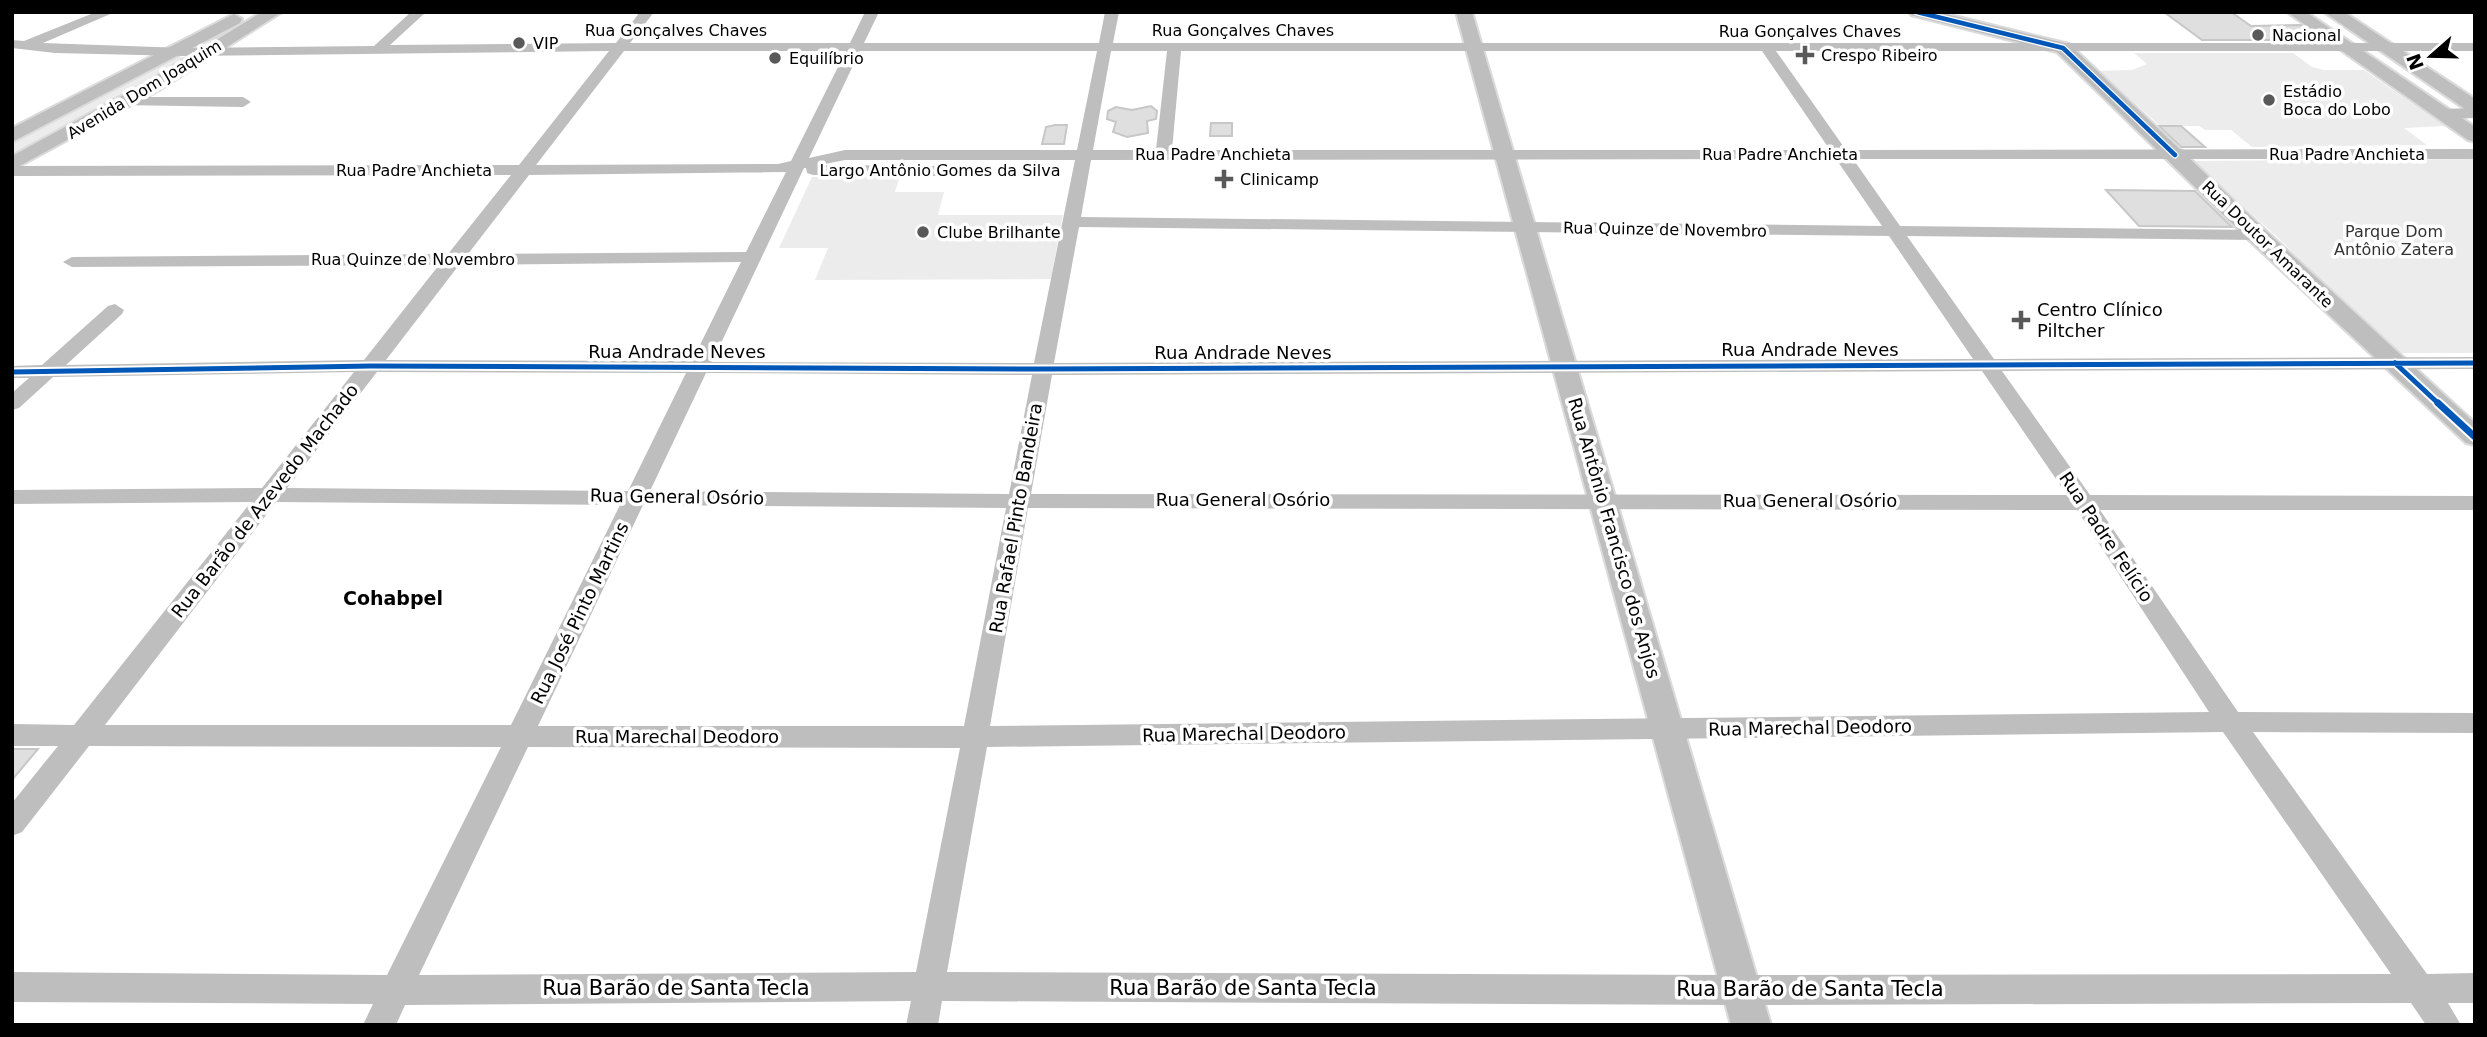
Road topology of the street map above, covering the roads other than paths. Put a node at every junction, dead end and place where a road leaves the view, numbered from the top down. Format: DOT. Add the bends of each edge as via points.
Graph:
graph roads {
  1 [pos="108,12"];
  2 [pos="250,12"];
  3 [pos="274,12"];
  4 [pos="419,12"];
  5 [pos="647,12"];
  6 [pos="873,12"];
  7 [pos="1112,12"];
  8 [pos="1464,12"];
  9 [pos="1917,12"];
  10 [pos="2295,12"];
  11 [pos="2332,12"];
  12 [pos="17,46"];
  13 [pos="620,47"];
  14 [pos="855,47"];
  15 [pos="1106,47"];
  16 [pos="2347,47"];
  17 [pos="2384,47"];
  18 [pos="2475,47"];
  19 [pos="1174,48"];
  20 [pos="1472,48"];
  21 [pos="1767,48"];
  22 [pos="2063,48"];
  23 [pos="377,50"];
  24 [pos="170,52"];
  25 [pos="211,52"];
  26 [pos="243,102"];
  27 [pos="125,103"];
  28 [pos="2475,107"];
  29 [pos="2475,113"];
  30 [pos="2442,114"];
  31 [pos="12,136"];
  32 [pos="2475,136"];
  33 [pos="1164,154"];
  34 [pos="1842,154"];
  35 [pos="2475,154"];
  36 [pos="1503,155"];
  37 [pos="2175,155"];
  38 [pos="1083,162"];
  39 [pos="808,163"];
  40 [pos="12,164"];
  41 [pos="524,170"];
  42 [pos="12,171"];
  43 [pos="1072,222"];
  44 [pos="1524,227"];
  45 [pos="1896,231"];
  46 [pos="2257,235"];
  47 [pos="753,257"];
  48 [pos="455,258"];
  49 [pos="72,262"];
  50 [pos="115,310"];
  51 [pos="2395,363"];
  52 [pos="2475,363"];
  53 [pos="1987,364"];
  54 [pos="371,366"];
  55 [pos="699,368"];
  56 [pos="1565,368"];
  57 [pos="1043,369"];
  58 [pos="48,371"];
  59 [pos="12,372"];
  60 [pos="12,404"];
  61 [pos="2475,437"];
  62 [pos="270,495"];
  63 [pos="12,497"];
  64 [pos="636,497"];
  65 [pos="1020,500"];
  66 [pos="1602,500"];
  67 [pos="2083,502"];
  68 [pos="2475,503"];
  69 [pos="2231,722"];
  70 [pos="2475,723"];
  71 [pos="1669,730"];
  72 [pos="82,735"];
  73 [pos="12,736"];
  74 [pos="976,737"];
  75 [pos="519,738"];
  76 [pos="12,824"];
  77 [pos="930,986"];
  78 [pos="12,987"];
  79 [pos="2419,988"];
  80 [pos="2475,988"];
  81 [pos="396,990"];
  82 [pos="1739,990"];
  83 [pos="379,1025"];
  84 [pos="922,1025"];
  85 [pos="1751,1025"];
  86 [pos="2445,1025"];
  1 -- 12 [label="street"];
  2 -- 24 [label="main road, Avenida Dom Joaquim"];
  3 -- 25 [label="main road, Avenida Dom Joaquim"];
  4 -- 23 [label="street"];
  5 -- 13 [label="street, Rua Barão de Azevedo Machado"];
  6 -- 14 [label="street, Rua José Pinto Martins"];
  7 -- 15 [label="street, Rua Rafael Pinto Bandeira"];
  8 -- 20 [label="main road, Rua Antônio Francisco dos Anjos"];
  9 -- 22 [label="main road"];
  10 -- 16 [label="main road"];
  11 -- 17 [label="main road"];
  12 -- 24 [label="street, Rua Gonçalves Chaves"];
  13 -- 14 [label="street, Rua Gonçalves Chaves"];
  13 -- 23 [label="street, Rua Gonçalves Chaves"];
  13 -- 41 [label="street, Rua Barão de Azevedo Machado"];
  14 -- 15 [label="street, Rua Gonçalves Chaves"];
  14 -- 39 [label="street, Rua José Pinto Martins"];
  15 -- 19 [label="street, Rua Gonçalves Chaves"];
  15 -- 38 [label="street, Rua Rafael Pinto Bandeira"];
  16 -- 17 [label="street, Rua Gonçalves Chaves"];
  16 -- 22 [label="street, Rua Gonçalves Chaves"];
  16 -- 30 [label="main road"];
  17 -- 18 [label="street, Rua Gonçalves Chaves"];
  17 -- 28 [label="main road"];
  19 -- 20 [label="street, Rua Gonçalves Chaves"];
  19 -- 33 [label="street"];
  20 -- 21 [label="street, Rua Gonçalves Chaves"];
  20 -- 36 [label="main road, Rua Antônio Francisco dos Anjos"];
  21 -- 22 [label="street, Rua Gonçalves Chaves"];
  21 -- 34 [label="street, Rua Padre Felício"];
  22 -- 37 [label="main road, Rua Doutor Amarante"];
  23 -- 25 [label="street, Rua Gonçalves Chaves"];
  24 -- 25 [label="street, Rua Gonçalves Chaves"];
  24 -- 31 [label="main road, Avenida Dom Joaquim"];
  25 -- 27 [label="main road, Avenida Dom Joaquim"];
  26 -- 27 [label="street"];
  27 -- 40 [label="main road, Avenida Dom Joaquim"];
  29 -- 30 [label="street"];
  30 -- 32 [label="main road"];
  33 -- 36 [label="street, Rua Padre Anchieta"];
  33 -- 38 [label="street, Rua Padre Anchieta"];
  34 -- 36 [label="street, Rua Padre Anchieta"];
  34 -- 37 [label="street, Rua Padre Anchieta"];
  34 -- 45 [label="street, Rua Padre Felício"];
  35 -- 37 [label="street, Rua Padre Anchieta"];
  36 -- 44 [label="main road, Rua Antônio Francisco dos Anjos"];
  37 -- 46 [label="main road, Rua Doutor Amarante"];
  38 -- 39 [label="street, Largo Antônio Gomes da Silva"];
  38 -- 43 [label="street, Rua Rafael Pinto Bandeira"];
  39 -- 41 [label="street, Rua Padre Anchieta" via="778,169"];
  39 -- 47 [label="street, Rua José Pinto Martins"];
  41 -- 42 [label="street, Rua Padre Anchieta"];
  41 -- 48 [label="street, Rua Barão de Azevedo Machado"];
  43 -- 44 [label="street, Rua Quinze de Novembro"];
  43 -- 57 [label="street, Rua Rafael Pinto Bandeira"];
  44 -- 45 [label="street, Rua Quinze de Novembro"];
  44 -- 56 [label="main road, Rua Antônio Francisco dos Anjos"];
  45 -- 46 [label="street, Rua Quinze de Novembro"];
  45 -- 53 [label="street, Rua Padre Felício"];
  46 -- 51 [label="main road, Rua Doutor Amarante"];
  47 -- 48 [label="street, Rua Quinze de Novembro"];
  47 -- 55 [label="street, Rua José Pinto Martins"];
  48 -- 49 [label="street, Rua Quinze de Novembro"];
  48 -- 54 [label="street, Rua Barão de Azevedo Machado"];
  50 -- 58 [label="street"];
  51 -- 52 [label="street, Rua Andrade Neves"];
  51 -- 53 [label="street, Rua Andrade Neves"];
  51 -- 61 [label="main road, Rua Doutor Amarante"];
  53 -- 56 [label="street, Rua Andrade Neves"];
  53 -- 67 [label="street, Rua Padre Felício"];
  54 -- 55 [label="street, Rua Andrade Neves"];
  54 -- 58 [label="street, Rua Andrade Neves"];
  54 -- 62 [label="street, Rua Barão de Azevedo Machado"];
  55 -- 57 [label="street, Rua Andrade Neves"];
  55 -- 64 [label="street, Rua José Pinto Martins"];
  56 -- 57 [label="street, Rua Andrade Neves"];
  56 -- 66 [label="main road, Rua Antônio Francisco dos Anjos"];
  57 -- 65 [label="street, Rua Rafael Pinto Bandeira"];
  58 -- 59 [label="street, Rua Andrade Neves"];
  58 -- 60 [label="street"];
  62 -- 63 [label="street, Rua General Osório"];
  62 -- 64 [label="street, Rua General Osório"];
  62 -- 72 [label="street, Rua Barão de Azevedo Machado"];
  64 -- 65 [label="street, Rua General Osório"];
  64 -- 75 [label="street, Rua José Pinto Martins"];
  65 -- 66 [label="street, Rua General Osório"];
  65 -- 74 [label="street, Rua Rafael Pinto Bandeira"];
  66 -- 67 [label="street, Rua General Osório"];
  66 -- 71 [label="main road, Rua Antônio Francisco dos Anjos"];
  67 -- 68 [label="street, Rua General Osório"];
  67 -- 69 [label="street, Rua Padre Felício"];
  69 -- 70 [label="street, Rua Marechal Deodoro"];
  69 -- 71 [label="street, Rua Marechal Deodoro"];
  69 -- 79 [label="street, Rua Padre Felício"];
  71 -- 74 [label="street, Rua Marechal Deodoro"];
  71 -- 82 [label="main road, Rua Antônio Francisco dos Anjos"];
  72 -- 73 [label="street, Rua Marechal Deodoro"];
  72 -- 75 [label="street, Rua Marechal Deodoro"];
  72 -- 76 [label="street, Rua Barão de Azevedo Machado"];
  74 -- 75 [label="street, Rua Marechal Deodoro"];
  74 -- 77 [label="street, Rua Rafael Pinto Bandeira"];
  75 -- 81 [label="street, Rua José Pinto Martins"];
  77 -- 81 [label="street, Rua Barão de Santa Tecla"];
  77 -- 82 [label="street, Rua Barão de Santa Tecla"];
  77 -- 84 [label="street, Rua Rafael Pinto Bandeira"];
  78 -- 81 [label="street, Rua Barão de Santa Tecla"];
  79 -- 80 [label="street, Rua Barão de Santa Tecla"];
  79 -- 82 [label="street, Rua Barão de Santa Tecla"];
  79 -- 86 [label="street, Rua Padre Felício"];
  81 -- 83 [label="street, Rua José Pinto Martins"];
  82 -- 85 [label="main road, Rua Antônio Francisco dos Anjos"];
}
